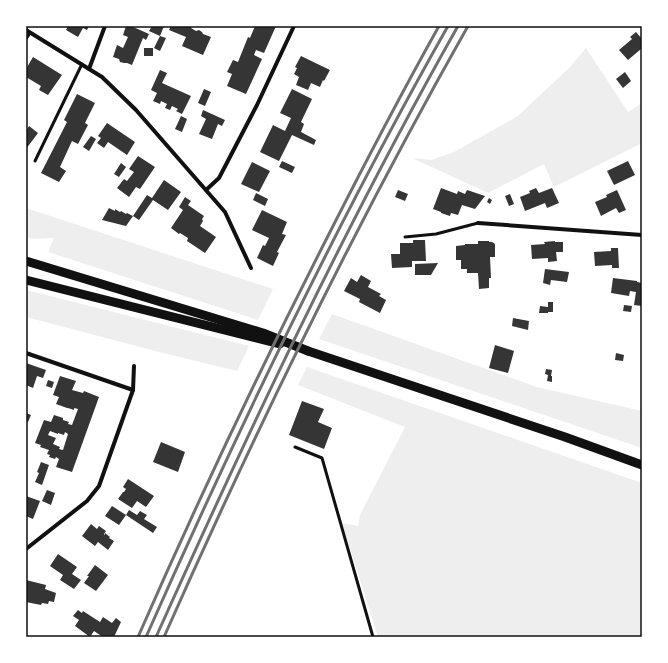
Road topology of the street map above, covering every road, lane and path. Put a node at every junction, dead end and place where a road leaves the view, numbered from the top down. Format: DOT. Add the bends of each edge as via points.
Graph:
graph roads {
  1 [pos="105,26"];
  2 [pos="294,26"];
  3 [pos="28,31"];
  4 [pos="26,39"];
  5 [pos="82,64"];
  6 [pos="88,69"];
  7 [pos="36,161"];
  8 [pos="206,190"];
  9 [pos="478,223"];
  10 [pos="642,235"];
  11 [pos="405,237"];
  12 [pos="26,261"];
  13 [pos="251,268"];
  14 [pos="26,280"];
  15 [pos="308,352"];
  16 [pos="26,353"];
  17 [pos="134,366"];
  18 [pos="133,390"];
  19 [pos="295,447"];
  20 [pos="642,465"];
  21 [pos="26,549"];
  22 [pos="373,637"];
  1 -- 6 [label="street"];
  2 -- 8 [label="street" via="219,178"];
  3 -- 4 [label="lane"];
  3 -- 5 [label="street"];
  5 -- 6 [label="street"];
  5 -- 7 [label="lane"];
  6 -- 8 [label="street" via="102,77 136,110"];
  8 -- 13 [label="street" via="225,212"];
  9 -- 10 [label="street"];
  9 -- 11 [label="lane" via="436,234"];
  12 -- 15 [label="main road" via="263,332"];
  14 -- 15 [label="main road"];
  15 -- 20 [label="main road"];
  16 -- 18 [label="street"];
  17 -- 18 [label="street"];
  18 -- 21 [label="street" via="99,486 87,501"];
  19 -- 22 [label="lane" via="322,458"];
}
